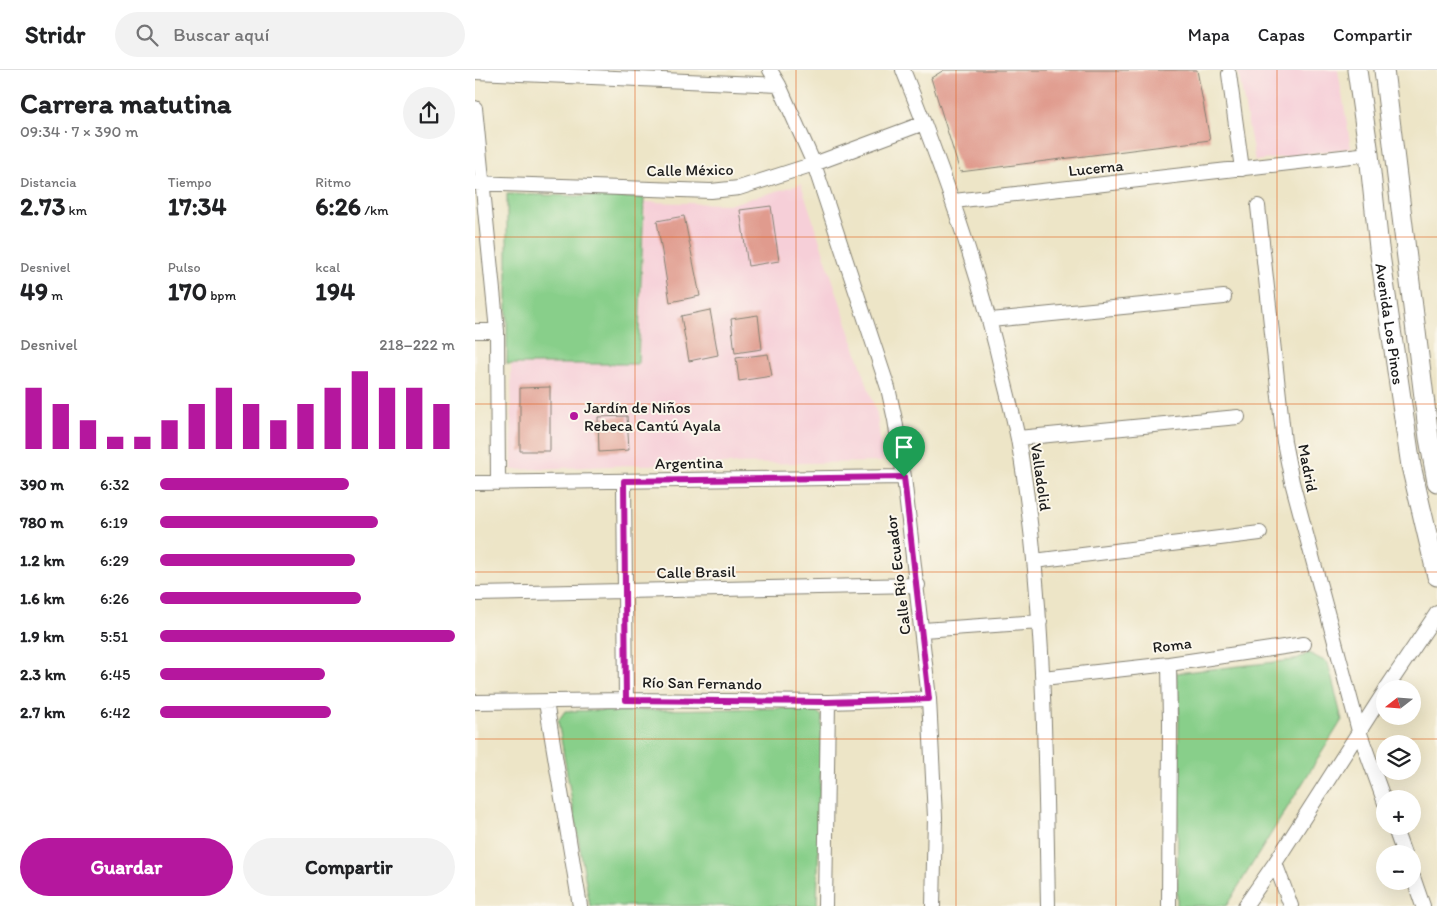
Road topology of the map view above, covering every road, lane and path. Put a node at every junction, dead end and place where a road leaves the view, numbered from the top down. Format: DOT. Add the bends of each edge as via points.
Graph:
graph roads {
  1 [pos="770,70"];
  2 [pos="903,70"];
  3 [pos="1357,70"];
  4 [pos="1384,70"];
  5 [pos="475,72"];
  6 [pos="1229,74"];
  7 [pos="779,85"];
  8 [pos="475,108"];
  9 [pos="924,122"];
  10 [pos="1369,154"];
  11 [pos="814,164"];
  12 [pos="1242,169"];
  13 [pos="479,183"];
  14 [pos="954,202"];
  15 [pos="1258,206"];
  16 [pos="1224,296"];
  17 [pos="991,320"];
  18 [pos="497,331"];
  19 [pos="475,332"];
  20 [pos="1238,417"];
  21 [pos="1433,437"];
  22 [pos="1018,438"];
  23 [pos="1407,441"];
  24 [pos="1435,463"];
  25 [pos="1411,466"];
  26 [pos="904,477"];
  27 [pos="624,481"];
  28 [pos="1437,482"];
  29 [pos="497,483"];
  30 [pos="475,484"];
  31 [pos="1260,533"];
  32 [pos="1034,561"];
  33 [pos="1437,576"];
  34 [pos="917,585"];
  35 [pos="626,591"];
  36 [pos="475,594"];
  37 [pos="1437,612"];
  38 [pos="1040,622"];
  39 [pos="923,630"];
  40 [pos="1304,644"];
  41 [pos="1169,664"];
  42 [pos="1043,678"];
  43 [pos="1393,680"];
  44 [pos="929,699"];
  45 [pos="626,700"];
  46 [pos="475,702"];
  47 [pos="546,702"];
  48 [pos="827,702"];
  49 [pos="1376,705"];
  50 [pos="1359,731"];
  51 [pos="1380,790"];
  52 [pos="1275,863"];
  53 [pos="1417,890"];
  54 [pos="580,906"];
  55 [pos="825,906"];
  56 [pos="933,906"];
  57 [pos="1048,906"];
  58 [pos="1169,906"];
  59 [pos="1245,906"];
  60 [pos="1291,906"];
  61 [pos="1423,906"];
  1 -- 7 [label="street, Calle Río Ecuador"];
  2 -- 9 [label="street, Valladolid"];
  3 -- 10 [label="street, Avenida Los Pinos"];
  4 -- 21 [label="street, Avenida Los Pinos"];
  5 -- 7 [label="street"];
  6 -- 12 [label="street"];
  7 -- 11 [label="street, Calle Río Ecuador"];
  8 -- 13 [label="street"];
  9 -- 11 [label="street, Calle México"];
  9 -- 14 [label="street, Valladolid"];
  10 -- 12 [label="street, Lucerna"];
  10 -- 23 [label="street, Avenida Los Pinos"];
  11 -- 13 [label="street, Calle México" via="739,188 711,191"];
  11 -- 26 [label="street, Calle Río Ecuador" via="888,388"];
  12 -- 14 [label="street, Lucerna"];
  13 -- 18 [label="street"];
  14 -- 17 [label="street, Valladolid"];
  15 -- 50 [label="street, Madrid" via="1284,442"];
  16 -- 17 [label="street"];
  17 -- 22 [label="street, Valladolid"];
  18 -- 19 [label="street"];
  18 -- 29 [label="street"];
  20 -- 22 [label="street"];
  21 -- 23 [label="street"];
  21 -- 24 [label="street, Avenida Los Pinos"];
  22 -- 32 [label="street, Valladolid"];
  23 -- 25 [label="street, Avenida Los Pinos"];
  24 -- 25 [label="street"];
  24 -- 28 [label="street, Avenida Los Pinos"];
  25 -- 33 [label="street, Avenida Los Pinos"];
  26 -- 27 [label="street, Argentina"];
  26 -- 34 [label="street, Calle Río Ecuador"];
  27 -- 29 [label="street, Argentina"];
  27 -- 35 [label="street"];
  29 -- 30 [label="street, Argentina"];
  31 -- 32 [label="street"];
  32 -- 38 [label="street, Valladolid"];
  34 -- 35 [label="street, Calle Brasil"];
  34 -- 39 [label="street, Calle Río Ecuador"];
  35 -- 36 [label="street, Calle Brasil"];
  35 -- 45 [label="street"];
  37 -- 43 [label="street"];
  38 -- 39 [label="street"];
  38 -- 42 [label="street, Valladolid"];
  39 -- 44 [label="street, Calle Río Ecuador"];
  40 -- 41 [label="street, Roma"];
  41 -- 42 [label="street, Roma"];
  41 -- 58 [label="street"];
  42 -- 57 [label="street, Valladolid"];
  44 -- 48 [label="street, Río San Fernando"];
  44 -- 56 [label="street, Calle Río Ecuador" via="935,817"];
  45 -- 47 [label="street, Río San Fernando"];
  45 -- 48 [label="street, Río San Fernando"];
  46 -- 47 [label="street, Río San Fernando"];
  47 -- 54 [label="street"];
  48 -- 55 [label="street"];
  49 -- 50 [label="street"];
  50 -- 51 [label="street, Madrid"];
  50 -- 52 [label="street"];
  52 -- 59 [label="street"];
  52 -- 60 [label="street"];
  53 -- 61 [label="street"];
}
